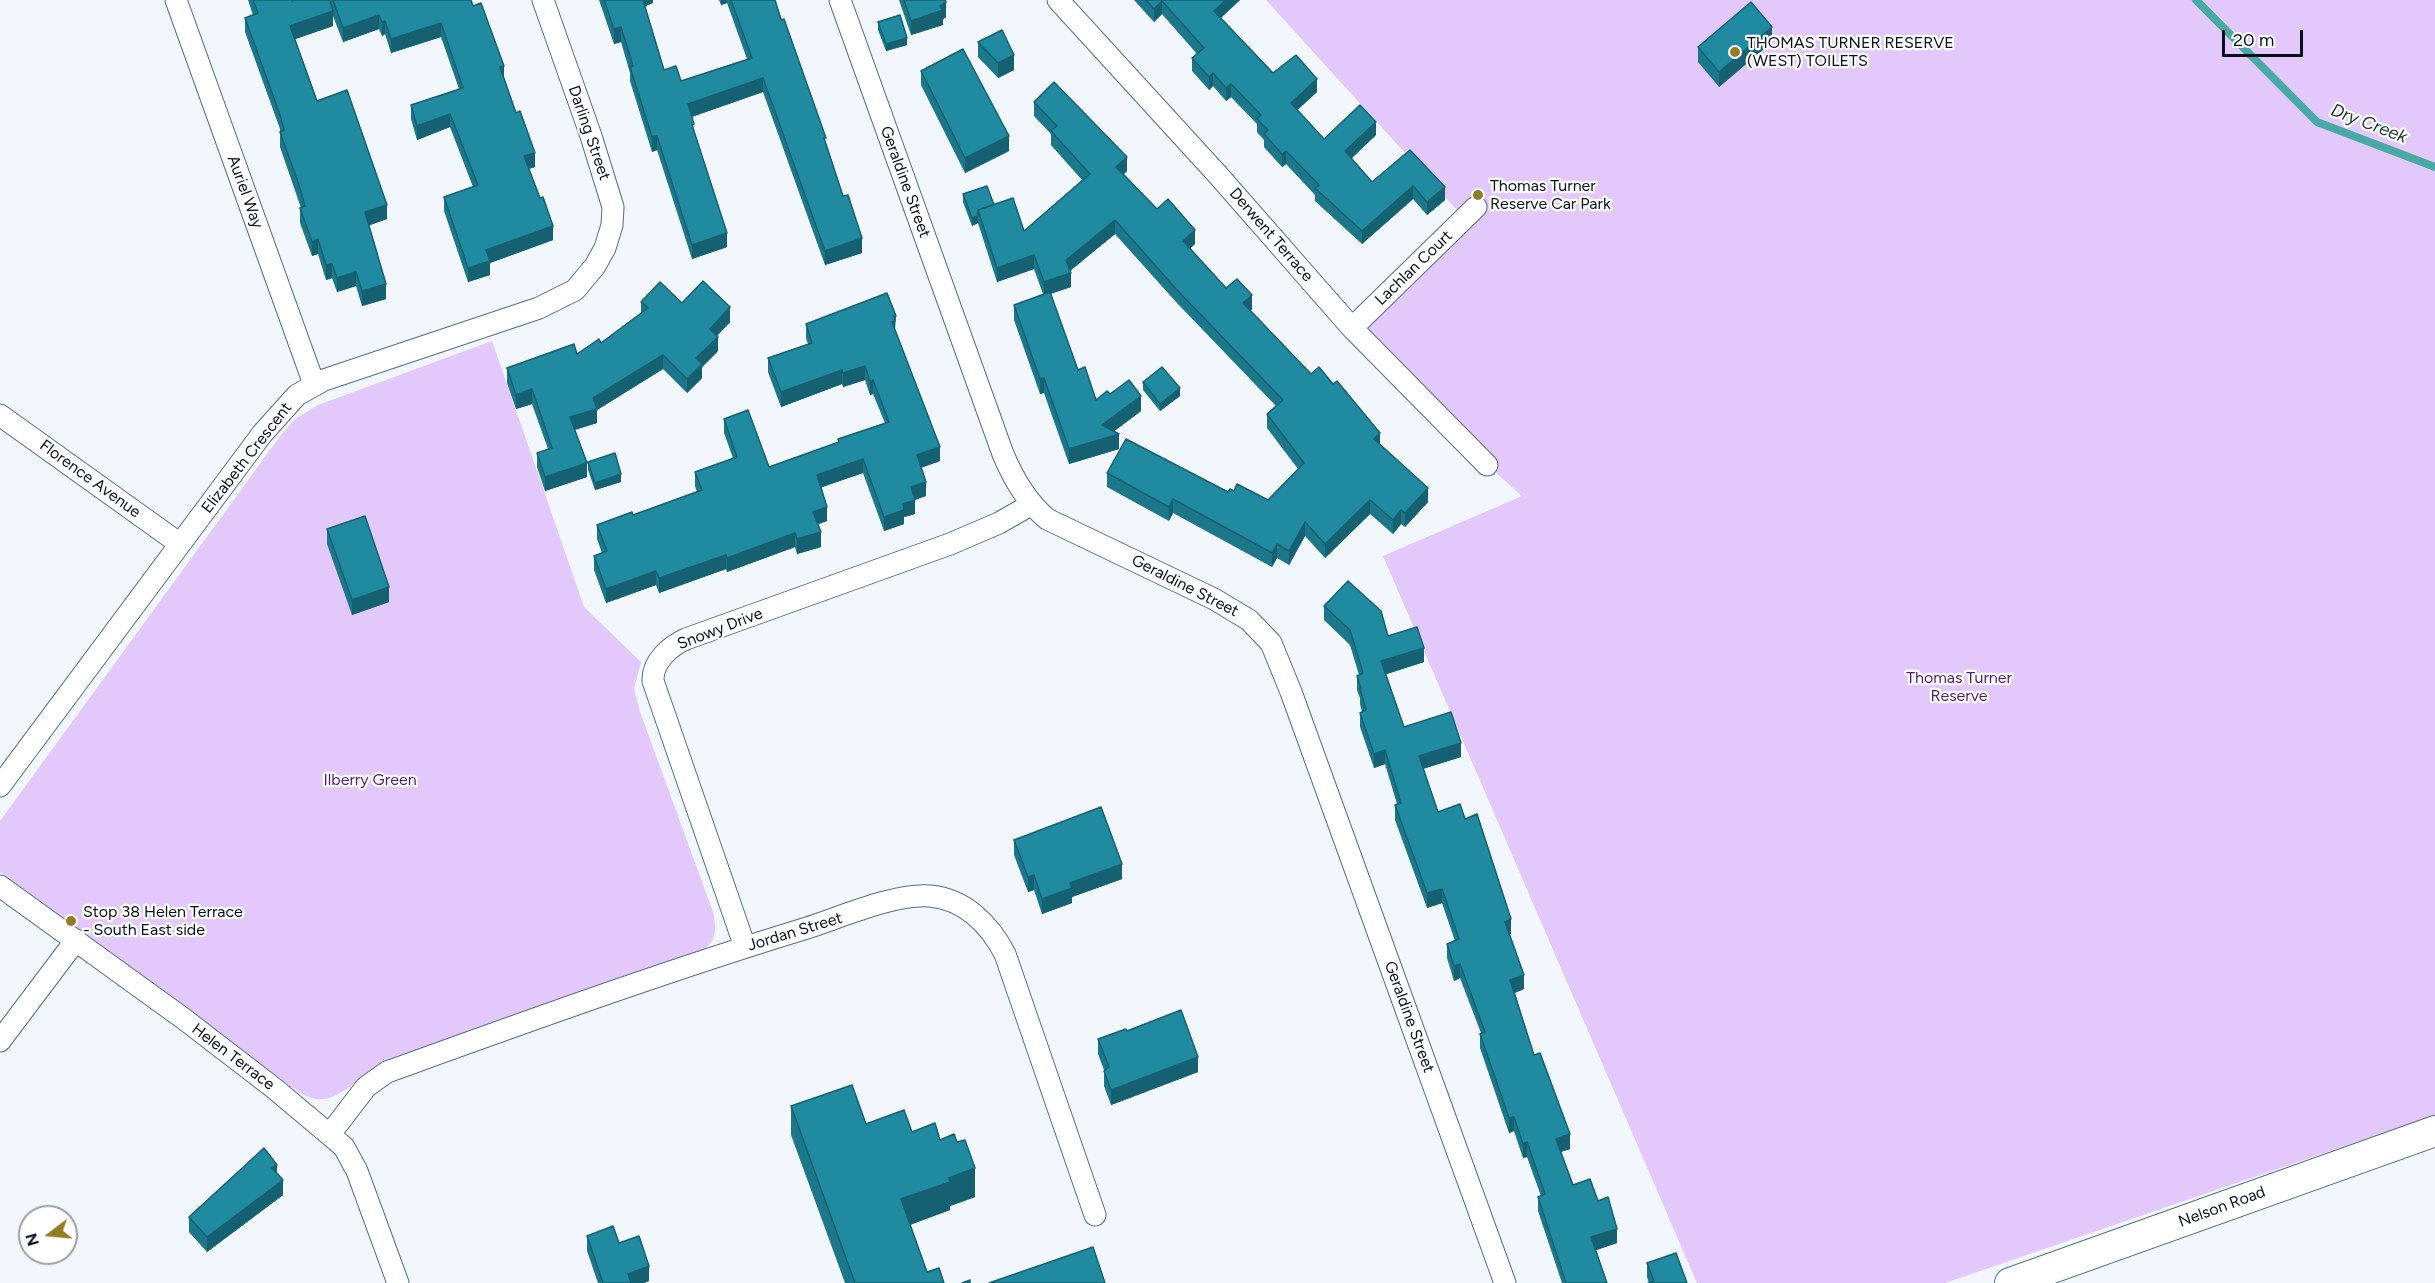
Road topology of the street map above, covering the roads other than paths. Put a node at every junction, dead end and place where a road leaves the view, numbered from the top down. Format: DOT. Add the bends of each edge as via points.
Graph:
graph roads {
  1 [pos="176,0"];
  2 [pos="543,0"];
  3 [pos="840,0"];
  4 [pos="1058,0"];
  5 [pos="1476,207"];
  6 [pos="595,266"];
  7 [pos="1352,328"];
  8 [pos="314,384"];
  9 [pos="0,415"];
  10 [pos="1488,465"];
  11 [pos="1032,504"];
  12 [pos="180,544"];
  13 [pos="0,786"];
  14 [pos="0,886"];
  15 [pos="76,940"];
  16 [pos="745,947"];
  17 [pos="0,1041"];
  18 [pos="2435,1131"];
  19 [pos="330,1134"];
  20 [pos="1095,1215"];
  21 [pos="398,1283"];
  22 [pos="1505,1283"];
  23 [pos="2010,1283"];
  1 -- 8 [label="street, Auriel Way"];
  2 -- 6 [label="street, Darling Street" via="613,207 612,225"];
  3 -- 11 [label="street, Geraldine Street" via="1002,454"];
  4 -- 7 [label="street, Derwent Terrace"];
  5 -- 7 [label="street, Lachlan Court"];
  6 -- 8 [label="street, Elizabeth Crescent" via="575,290 553,302"];
  7 -- 10 [label="street, Derwent Terrace"];
  8 -- 12 [label="street, Elizabeth Crescent" via="277,416"];
  9 -- 12 [label="street, Florence Avenue"];
  11 -- 16 [label="street, Snowy Drive" via="950,544 686,639 659,661 653,673 656,689"];
  11 -- 22 [label="street, Geraldine Street" via="1047,519 1239,612 1258,626 1271,643"];
  12 -- 13 [label="street, Elizabeth Crescent"];
  14 -- 15 [label="street, Helen Terrace"];
  15 -- 17 [label="street"];
  15 -- 19 [label="street, Helen Terrace"];
  16 -- 19 [label="street, Jordan Street" via="387,1072 366,1087"];
  16 -- 20 [label="street, Jordan Street" via="911,897 932,896 966,908 993,933 1010,966"];
  18 -- 23 [label="main road, Nelson Road"];
  19 -- 21 [label="street, Helen Terrace" via="344,1147 357,1171"];
}
